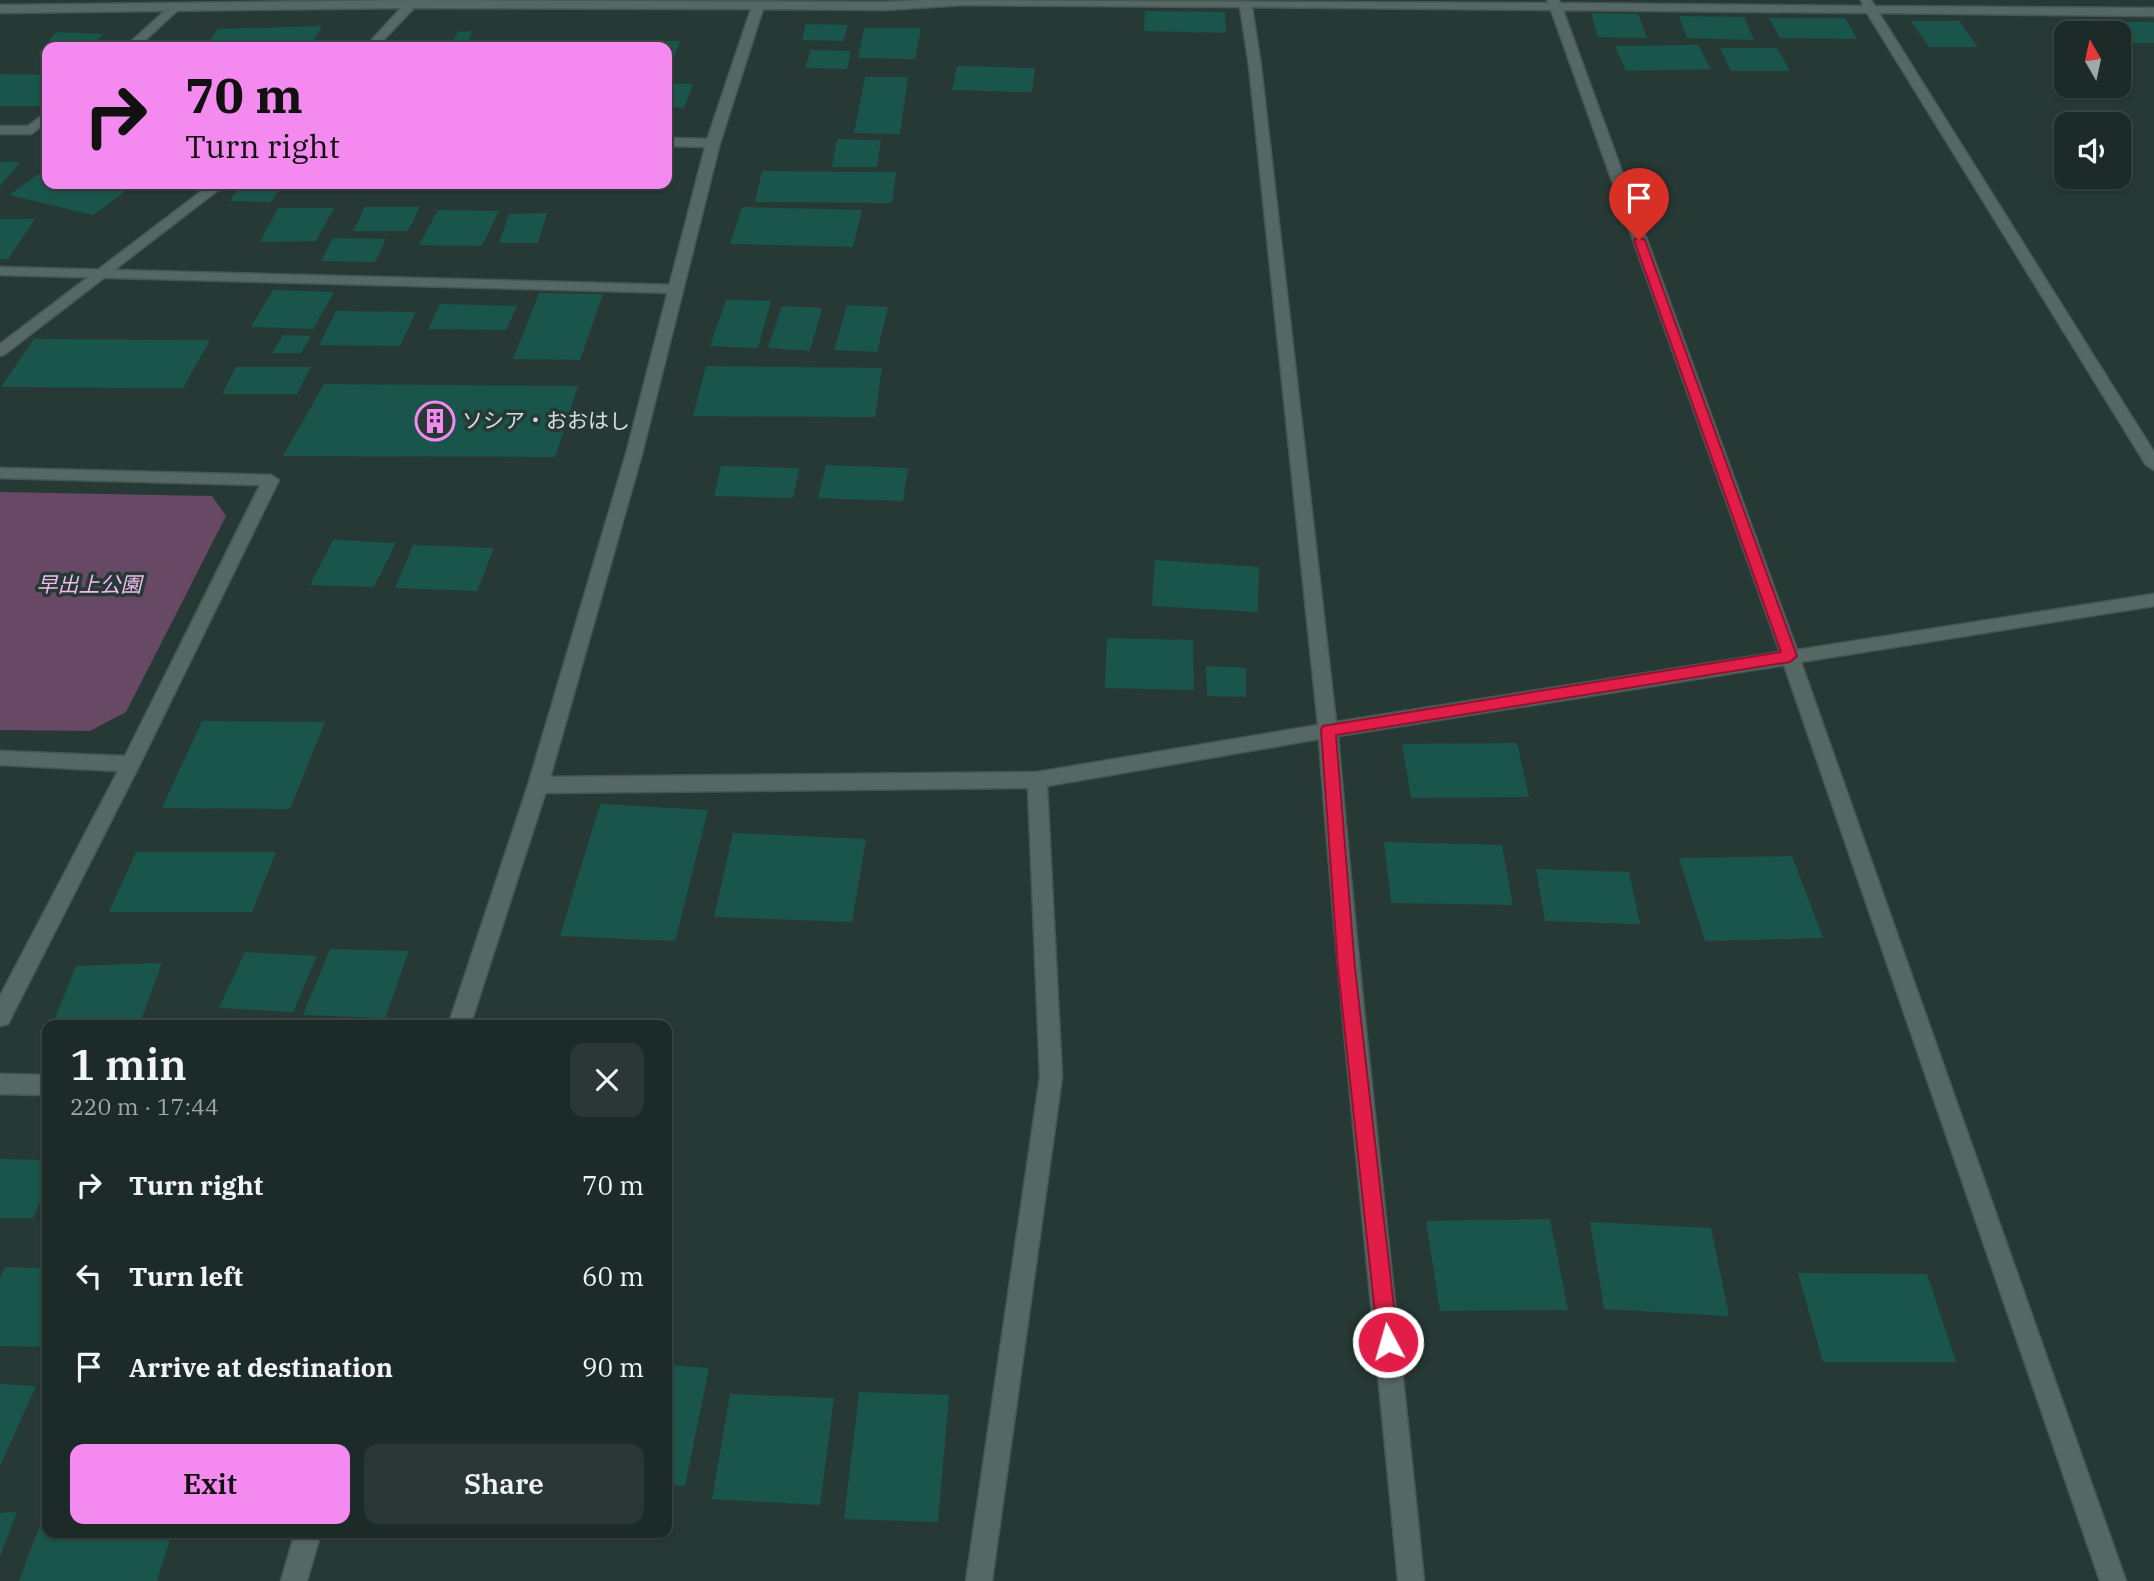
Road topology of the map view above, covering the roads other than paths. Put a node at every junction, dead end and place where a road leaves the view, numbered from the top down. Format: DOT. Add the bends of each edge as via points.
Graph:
graph roads {
  1 [pos="943,1"];
  2 [pos="1245,1"];
  3 [pos="414,2"];
  4 [pos="631,3"];
  5 [pos="759,3"];
  6 [pos="1554,3"];
  7 [pos="1868,4"];
  8 [pos="182,6"];
  9 [pos="0,9"];
  10 [pos="2154,12"];
  11 [pos="137,42"];
  12 [pos="376,42"];
  13 [pos="42,120"];
  14 [pos="0,130"];
  15 [pos="672,142"];
  16 [pos="713,143"];
  17 [pos="212,189"];
  18 [pos="0,271"];
  19 [pos="102,272"];
  20 [pos="676,289"];
  21 [pos="0,351"];
  22 [pos="2154,465"];
  23 [pos="0,473"];
  24 [pos="2154,600"];
  25 [pos="1790,656"];
  26 [pos="1328,730"];
  27 [pos="0,758"];
  28 [pos="131,764"];
  29 [pos="1037,780"];
  30 [pos="538,785"];
  31 [pos="0,1017"];
  32 [pos="461,1020"];
  33 [pos="0,1084"];
  34 [pos="42,1085"];
  35 [pos="307,1538"];
  36 [pos="294,1581"];
  37 [pos="979,1581"];
  38 [pos="1411,1581"];
  39 [pos="2113,1581"];
  1 -- 2 [label="street"];
  1 -- 5 [label="street" via="886,6"];
  2 -- 6 [label="street"];
  2 -- 26 [label="street"];
  3 -- 4 [label="street"];
  3 -- 8 [label="street"];
  3 -- 12 [label="street"];
  4 -- 5 [label="street"];
  5 -- 16 [label="street"];
  6 -- 7 [label="street"];
  6 -- 25 [label="street"];
  7 -- 10 [label="street"];
  7 -- 22 [label="street"];
  8 -- 9 [label="street"];
  8 -- 11 [label="street"];
  13 -- 14 [label="street" via="31,130"];
  15 -- 16 [label="street"];
  16 -- 20 [label="street"];
  17 -- 19 [label="street"];
  18 -- 19 [label="street"];
  19 -- 20 [label="street"];
  19 -- 21 [label="street"];
  20 -- 30 [label="street" via="634,454"];
  23 -- 28 [label="street" via="271,480"];
  24 -- 25 [label="street"];
  25 -- 26 [label="street"];
  25 -- 39 [label="street"];
  26 -- 29 [label="street"];
  26 -- 38 [label="street" via="1346,968"];
  27 -- 28 [label="street"];
  28 -- 31 [label="street"];
  29 -- 30 [label="street"];
  29 -- 37 [label="street" via="1051,1077"];
  30 -- 32 [label="street"];
  33 -- 34 [label="street"];
  35 -- 36 [label="street"];
}
